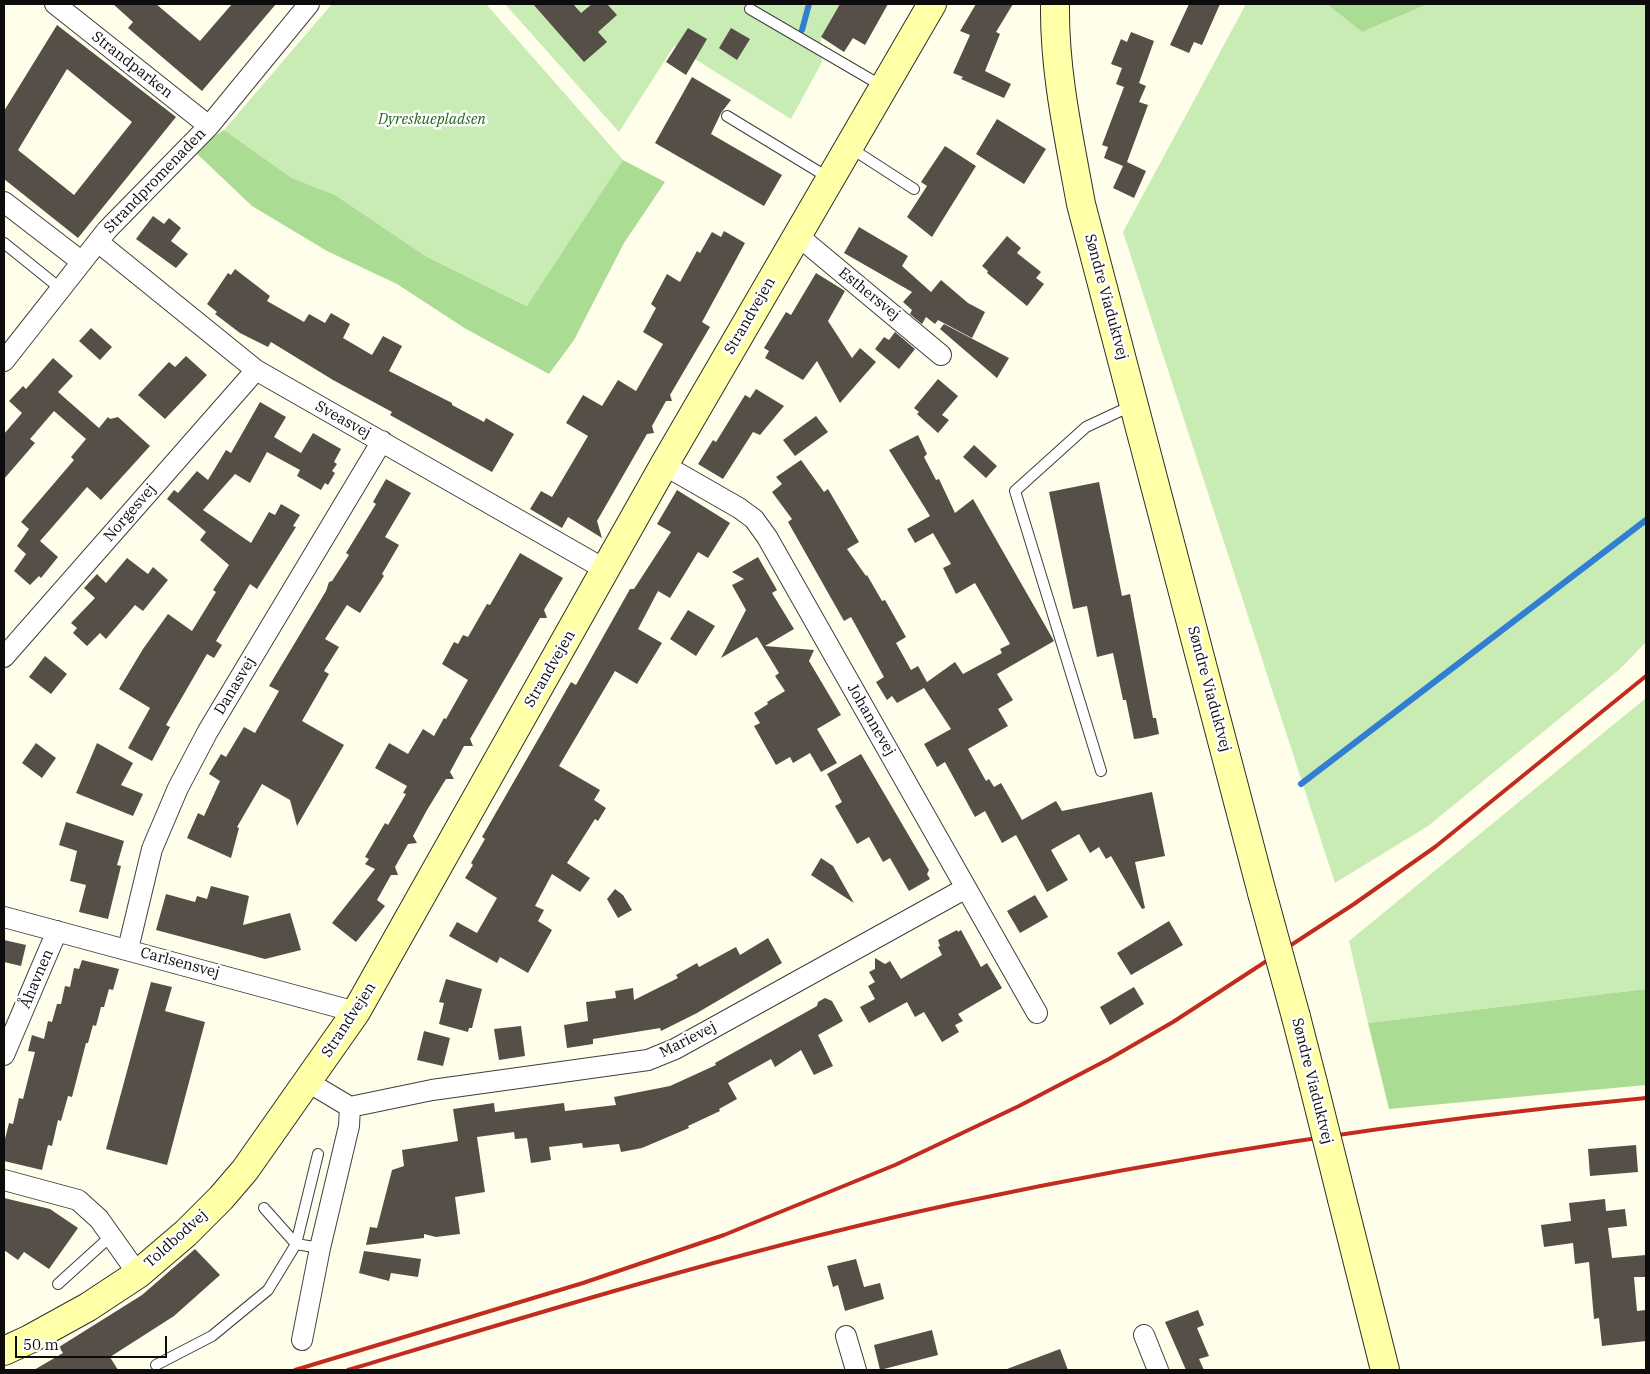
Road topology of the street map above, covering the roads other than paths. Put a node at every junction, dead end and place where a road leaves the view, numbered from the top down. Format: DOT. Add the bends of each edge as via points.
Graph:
graph roads {
  1 [pos="54,4"];
  2 [pos="309,4"];
  3 [pos="932,4"];
  4 [pos="1055,4"];
  5 [pos="750,9"];
  6 [pos="883,87"];
  7 [pos="727,116"];
  8 [pos="209,126"];
  9 [pos="848,147"];
  10 [pos="830,178"];
  11 [pos="914,189"];
  12 [pos="4,202"];
  13 [pos="797,235"];
  14 [pos="98,242"];
  15 [pos="4,243"];
  16 [pos="82,262"];
  17 [pos="61,289"];
  18 [pos="941,355"];
  19 [pos="4,361"];
  20 [pos="256,370"];
  21 [pos="1134,404"];
  22 [pos="382,442"];
  23 [pos="664,465"];
  24 [pos="606,570"];
  25 [pos="4,657"];
  26 [pos="1101,771"];
  27 [pos="966,888"];
  28 [pos="4,917"];
  29 [pos="58,931"];
  30 [pos="128,949"];
  31 [pos="356,1012"];
  32 [pos="1037,1013"];
  33 [pos="4,1055"];
  34 [pos="308,1082"];
  35 [pos="350,1107"];
  36 [pos="318,1154"];
  37 [pos="4,1180"];
  38 [pos="264,1208"];
  39 [pos="111,1236"];
  40 [pos="296,1244"];
  41 [pos="320,1248"];
  42 [pos="138,1274"];
  43 [pos="58,1284"];
  44 [pos="1144,1335"];
  45 [pos="846,1336"];
  46 [pos="302,1340"];
  47 [pos="4,1351"];
  48 [pos="156,1365"];
  49 [pos="856,1370"];
  50 [pos="1158,1370"];
  51 [pos="1386,1370"];
  1 -- 8 [label="street, Strandparken"];
  2 -- 8 [label="street, Strandpromenaden"];
  3 -- 6 [label="street, Strandvejen"];
  4 -- 21 [label="street, Søndre Viaduktvej" via="1058,63 1081,204"];
  5 -- 6 [label="lane"];
  6 -- 9 [label="street, Strandvejen"];
  7 -- 10 [label="lane"];
  8 -- 14 [label="street, Strandpromenaden"];
  9 -- 10 [label="street, Strandvejen"];
  9 -- 11 [label="lane"];
  10 -- 13 [label="street, Strandvejen"];
  12 -- 16 [label="street"];
  13 -- 18 [label="street, Esthersvej"];
  13 -- 23 [label="street, Strandvejen"];
  14 -- 16 [label="street, Strandpromenaden"];
  14 -- 20 [label="street, Sveasvej"];
  15 -- 17 [label="lane"];
  16 -- 17 [label="street, Strandpromenaden"];
  17 -- 19 [label="street, Strandpromenaden"];
  20 -- 22 [label="street, Sveasvej"];
  20 -- 25 [label="street, Norgesvej"];
  21 -- 26 [label="lane" via="1086,427 1015,490"];
  21 -- 51 [label="street, Søndre Viaduktvej, bridge"];
  22 -- 24 [label="street, Sveasvej"];
  22 -- 30 [label="street, Danasvej" via="208,731 178,788 152,849"];
  23 -- 24 [label="street, Strandvejen"];
  23 -- 27 [label="street, Johannevej" via="739,508 754,519 767,537"];
  24 -- 31 [label="street, Strandvejen"];
  27 -- 32 [label="street, Johannevej"];
  27 -- 35 [label="street, Marievej" via="675,1049 648,1060 432,1090"];
  28 -- 29 [label="street, Carlsensvej"];
  29 -- 30 [label="street, Carlsensvej"];
  29 -- 33 [label="street, Åhavnen"];
  30 -- 31 [label="street, Carlsensvej"];
  31 -- 34 [label="street, Strandvejen"];
  34 -- 35 [label="street"];
  34 -- 42 [label="street, Toldbodvej" via="221,1198"];
  35 -- 41 [label="street" via="349,1126"];
  36 -- 40 [label="lane"];
  37 -- 39 [label="street" via="78,1200 99,1219"];
  38 -- 40 [label="lane"];
  39 -- 42 [label="street"];
  39 -- 43 [label="lane"];
  40 -- 41 [label="lane"];
  40 -- 48 [label="lane" via="268,1290 212,1336"];
  41 -- 46 [label="street"];
  42 -- 47 [label="street, Toldbodvej" via="88,1307"];
  44 -- 50 [label="street"];
  45 -- 49 [label="street"];
}
